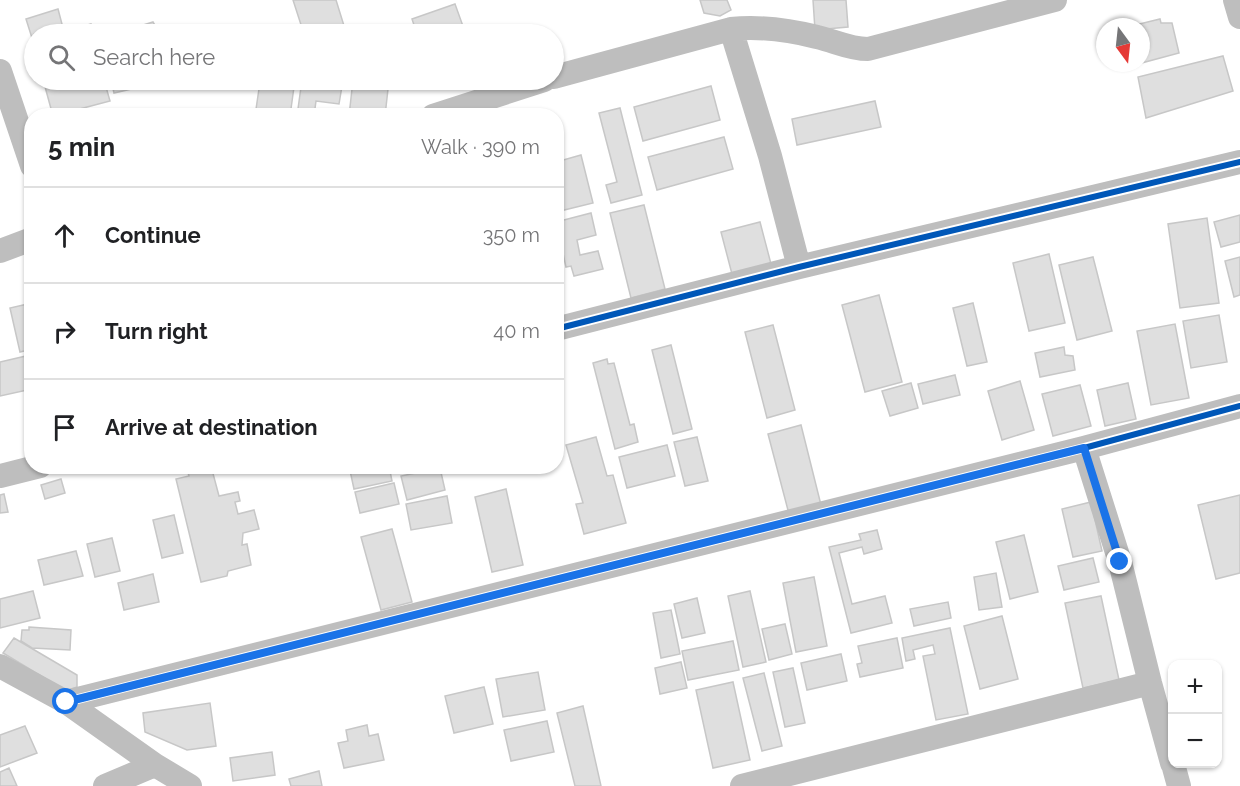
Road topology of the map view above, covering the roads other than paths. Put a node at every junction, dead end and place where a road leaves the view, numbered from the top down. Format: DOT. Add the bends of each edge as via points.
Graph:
graph roads {
  1 [pos="1054,0"];
  2 [pos="1235,0"];
  3 [pos="985,8"];
  4 [pos="1240,17"];
  5 [pos="731,29"];
  6 [pos="0,70"];
  7 [pos="564,74"];
  8 [pos="513,90"];
  9 [pos="458,108"];
  10 [pos="24,142"];
  11 [pos="1240,162"];
  12 [pos="24,241"];
  13 [pos="0,251"];
  14 [pos="799,267"];
  15 [pos="564,327"];
  16 [pos="1240,406"];
  17 [pos="1084,448"];
  18 [pos="24,470"];
  19 [pos="0,476"];
  20 [pos="0,666"];
  21 [pos="1150,683"];
  22 [pos="66,702"];
  23 [pos="1168,746"];
  24 [pos="155,765"];
  25 [pos="1174,768"];
  26 [pos="105,786"];
  27 [pos="190,786"];
  28 [pos="742,786"];
  29 [pos="1179,786"];
  1 -- 3 [label="street"];
  2 -- 4 [label="street"];
  3 -- 5 [label="street" via="868,49 766,28"];
  5 -- 7 [label="street"];
  5 -- 14 [label="street"];
  6 -- 10 [label="street"];
  8 -- 9 [label="street"];
  11 -- 14 [label="street"];
  12 -- 13 [label="street"];
  14 -- 15 [label="street"];
  16 -- 17 [label="street"];
  17 -- 21 [label="street" via="1120,562"];
  17 -- 22 [label="street"];
  18 -- 19 [label="street"];
  20 -- 22 [label="street"];
  21 -- 23 [label="street"];
  21 -- 28 [label="street"];
  22 -- 24 [label="street"];
  24 -- 26 [label="street"];
  24 -- 27 [label="street"];
  25 -- 29 [label="street"];
}
